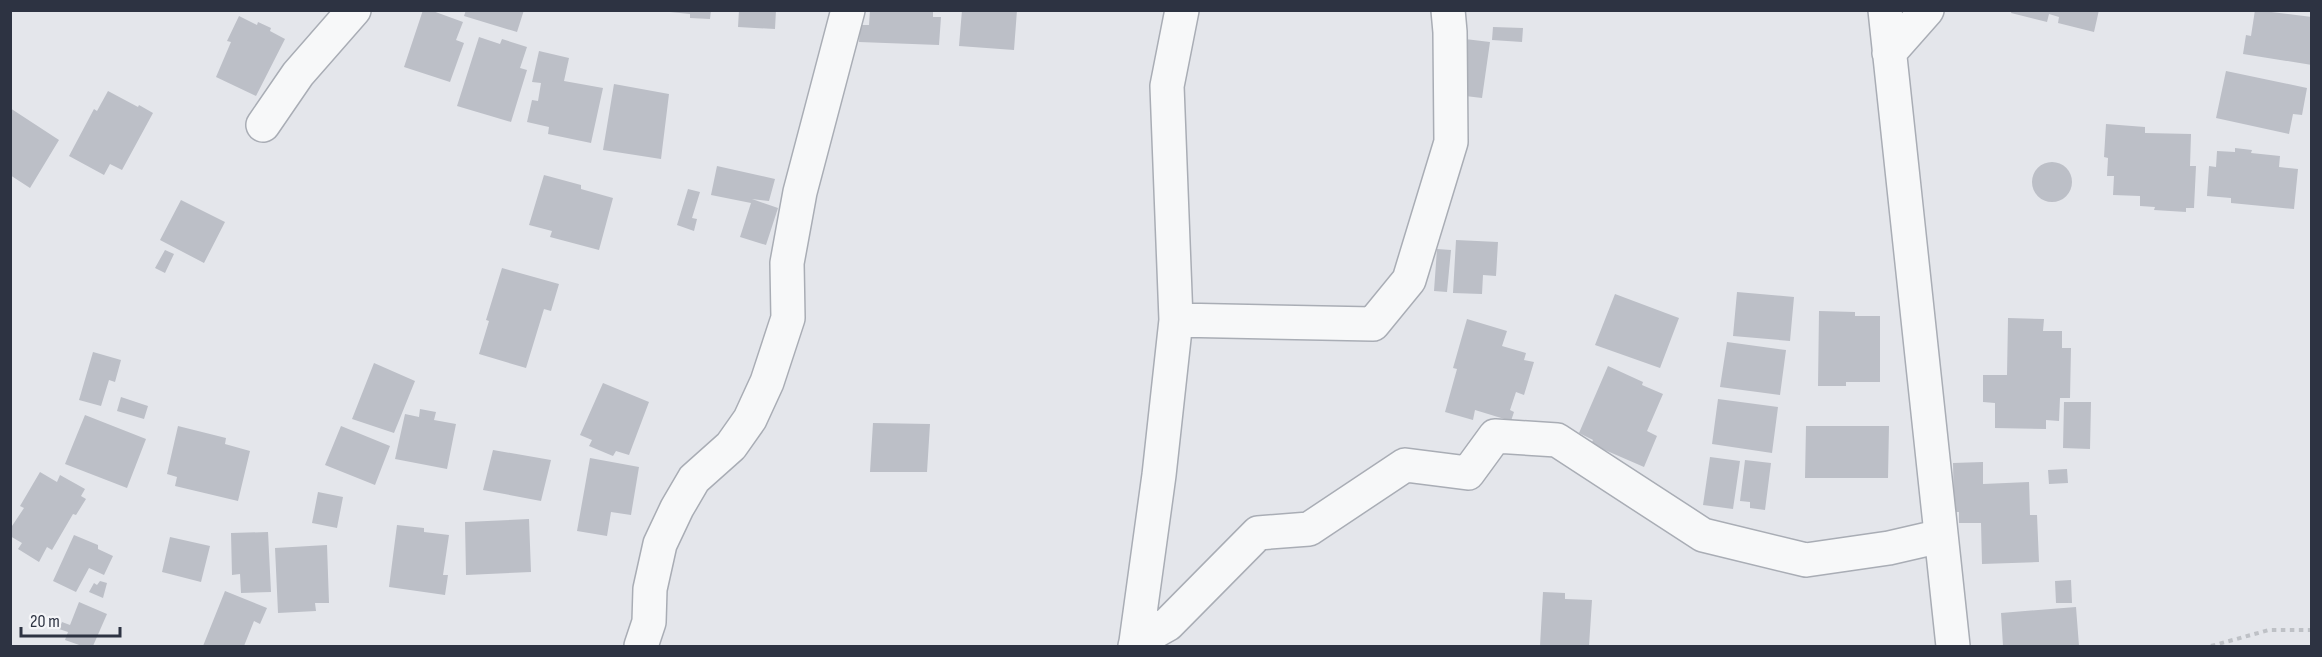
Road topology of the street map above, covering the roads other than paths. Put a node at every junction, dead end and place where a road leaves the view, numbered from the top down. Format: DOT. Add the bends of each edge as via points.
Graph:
graph roads {
  1 [pos="354,10"];
  2 [pos="848,10"];
  3 [pos="1182,10"];
  4 [pos="1448,10"];
  5 [pos="1885,10"];
  6 [pos="1927,10"];
  7 [pos="1889,53"];
  8 [pos="263,125"];
  9 [pos="1176,320"];
  10 [pos="1941,536"];
  11 [pos="1135,644"];
  12 [pos="641,646"];
  13 [pos="1953,646"];
  1 -- 8 [label="street" via="298,74"];
  2 -- 12 [label="street" via="800,192 787,263 788,318 750,419 731,446 694,479 660,544 650,589 649,622"];
  3 -- 9 [label="street" via="1167,86"];
  4 -- 9 [label="street" via="1452,142 1409,280 1373,324"];
  5 -- 7 [label="street"];
  6 -- 7 [label="street"];
  7 -- 10 [label="street"];
  9 -- 11 [label="street"];
  10 -- 11 [label="street" via="1806,560 1703,535 1557,440 1495,436 1468,473 1405,465 1309,529 1258,533 1168,624"];
  10 -- 13 [label="street"];
}
